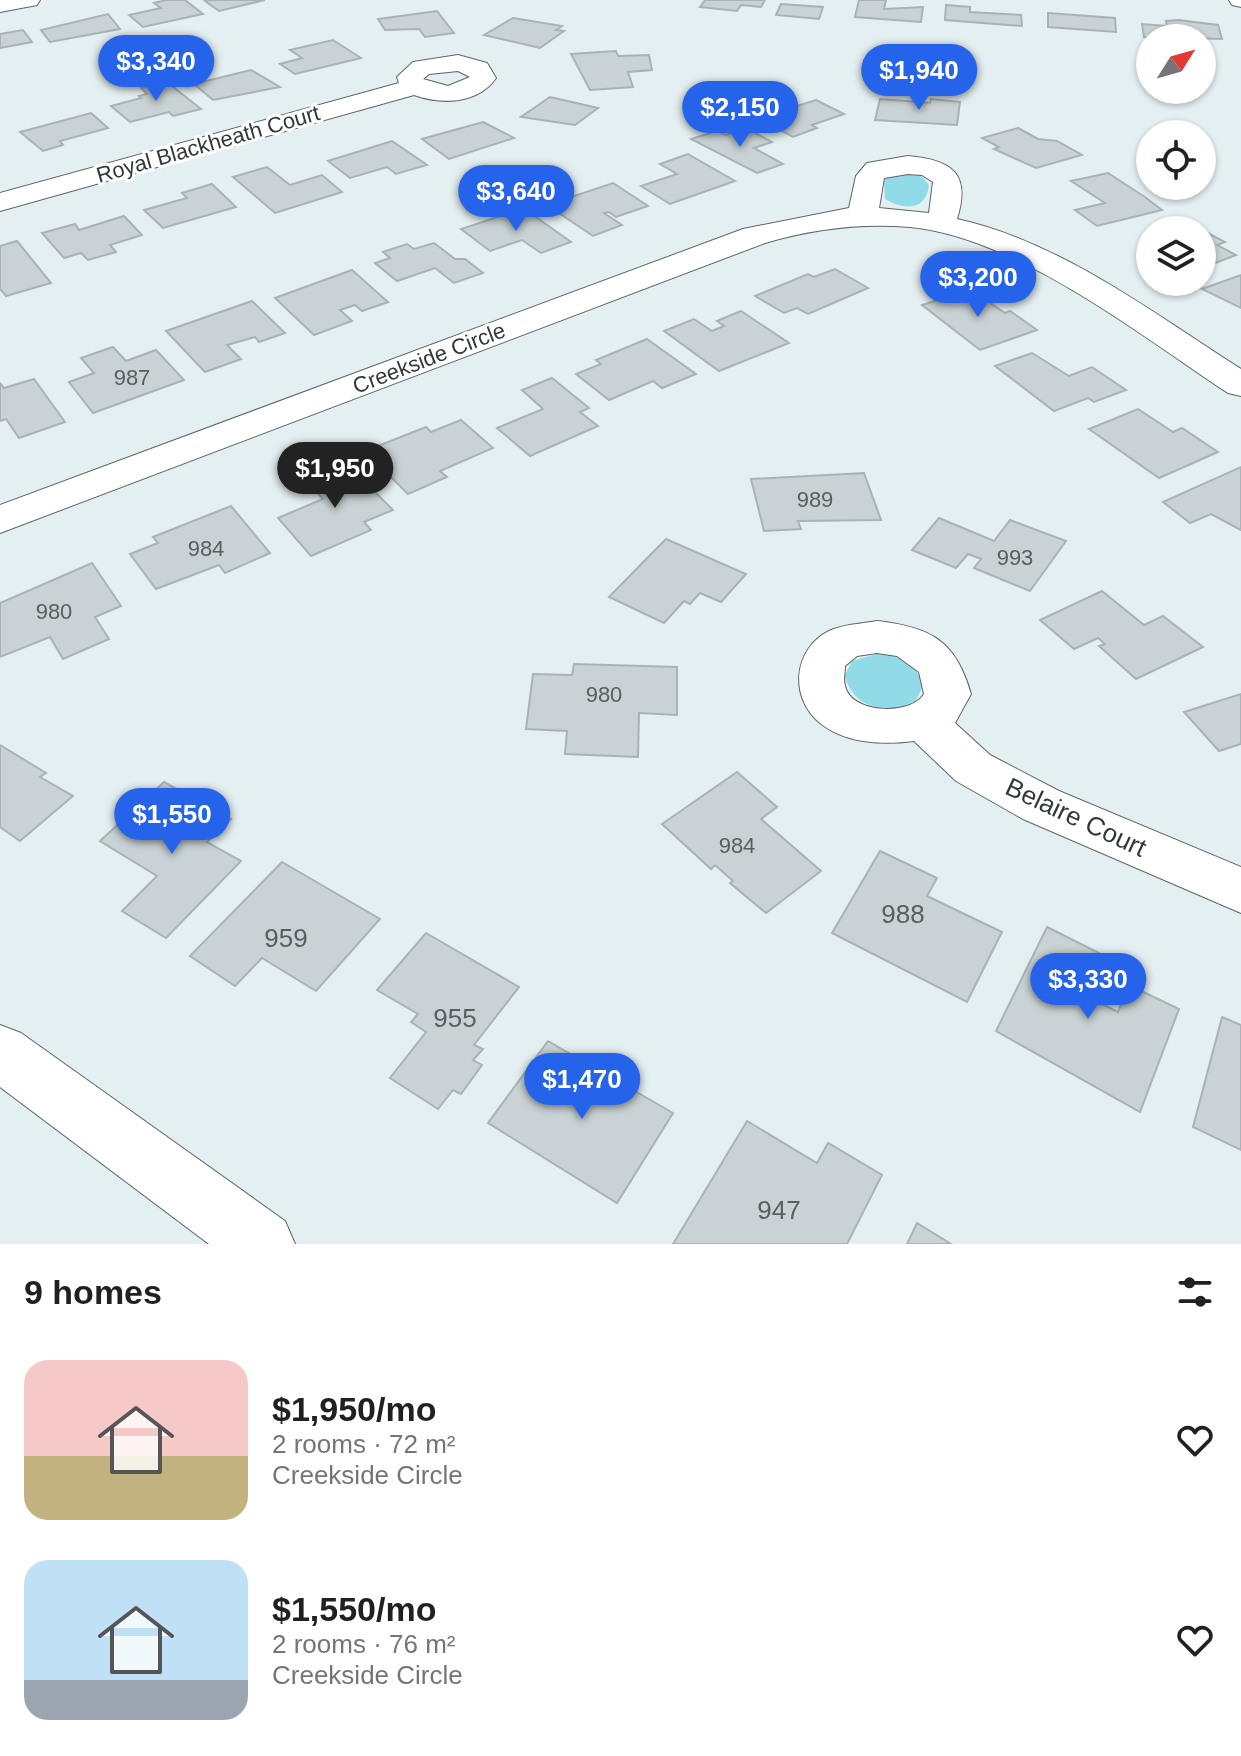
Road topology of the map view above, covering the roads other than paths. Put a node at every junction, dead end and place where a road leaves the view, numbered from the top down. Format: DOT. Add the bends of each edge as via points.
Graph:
graph roads {
  1 [pos="29,0"];
  2 [pos="0,5"];
  3 [pos="415,87"];
  4 [pos="0,202"];
  5 [pos="862,216"];
  6 [pos="941,224"];
  7 [pos="1241,385"];
  8 [pos="0,520"];
  9 [pos="924,722"];
  10 [pos="1241,891"];
  11 [pos="0,1052"];
  12 [pos="262,1244"];
  1 -- 2 [label="street"];
  3 -- 4 [label="street, Royal Blackheath Court"];
  5 -- 6 [label="street, Creekside Circle"];
  5 -- 6 [label="street" via="870,176 877,169 908,164 928,168 948,182"];
  5 -- 8 [label="street, Creekside Circle" via="754,236"];
  6 -- 7 [label="street, Creekside Circle" via="1020,250"];
  9 -- 10 [label="street, Belaire Court" via="973,768 1041,805"];
  11 -- 12 [label="street"];
}
